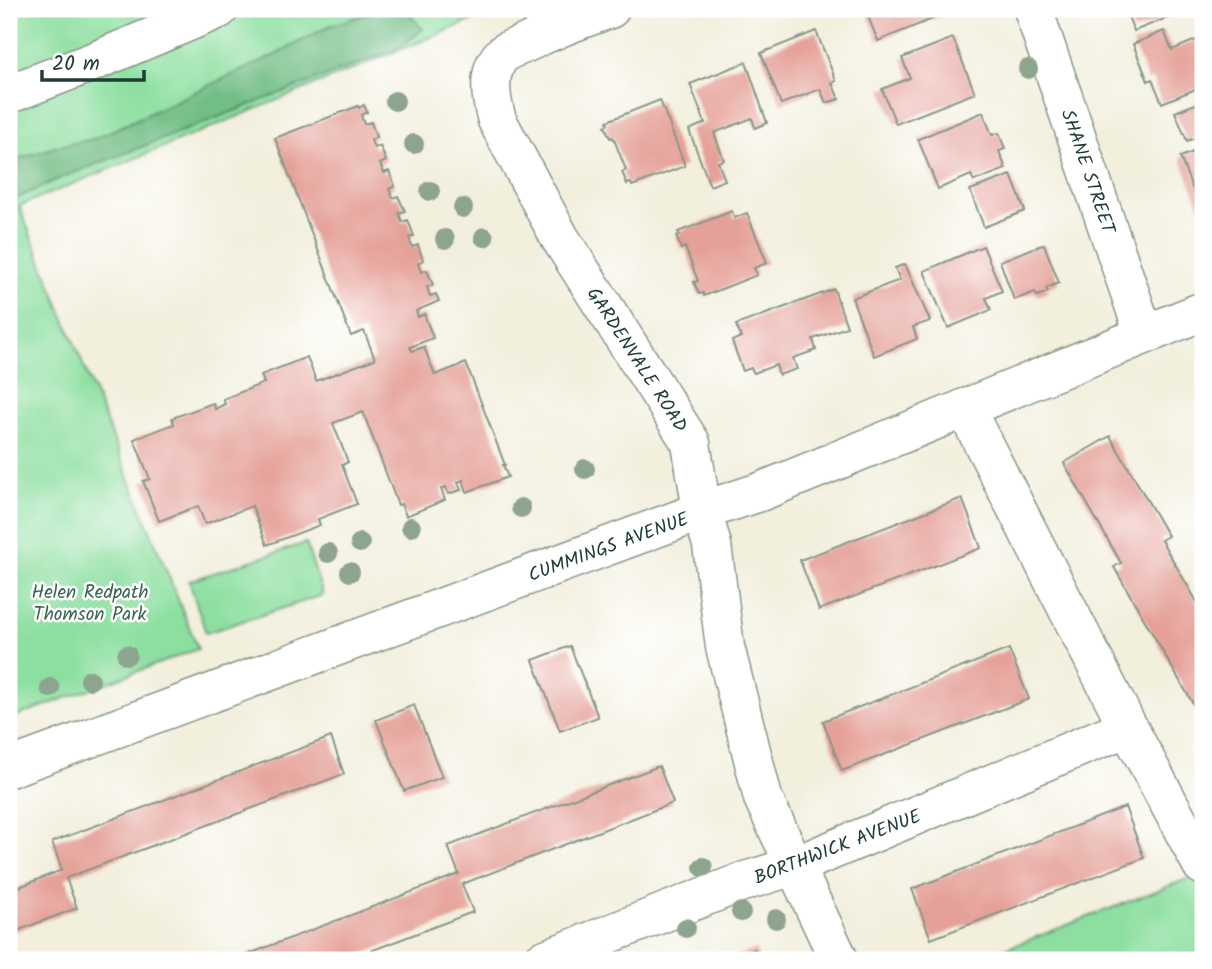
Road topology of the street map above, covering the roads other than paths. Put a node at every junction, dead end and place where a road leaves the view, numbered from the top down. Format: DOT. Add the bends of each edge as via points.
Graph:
graph roads {
  1 [pos="219,9"];
  2 [pos="610,9"];
  3 [pos="1032,9"];
  4 [pos="9,94"];
  5 [pos="1203,311"];
  6 [pos="1144,334"];
  7 [pos="965,408"];
  8 [pos="702,511"];
  9 [pos="1128,727"];
  10 [pos="9,768"];
  11 [pos="1202,865"];
  12 [pos="794,866"];
  13 [pos="543,960"];
  14 [pos="839,960"];
  1 -- 4 [label="street"];
  2 -- 8 [label="street, GARDENVALE ROAD" via="504,54 492,79 491,100 497,120 560,238 691,443"];
  3 -- 6 [label="street, SHANE STREET"];
  5 -- 6 [label="street, CUMMINGS AVENUE"];
  6 -- 7 [label="street, CUMMINGS AVENUE"];
  7 -- 8 [label="street, CUMMINGS AVENUE"];
  7 -- 9 [label="street"];
  8 -- 10 [label="street, CUMMINGS AVENUE"];
  8 -- 12 [label="street, GARDENVALE ROAD" via="712,545 725,647 763,798"];
  9 -- 11 [label="street"];
  9 -- 12 [label="street, BORTHWICK AVENUE"];
  12 -- 13 [label="street, BORTHWICK AVENUE"];
  12 -- 14 [label="street, GARDENVALE ROAD"];
}
